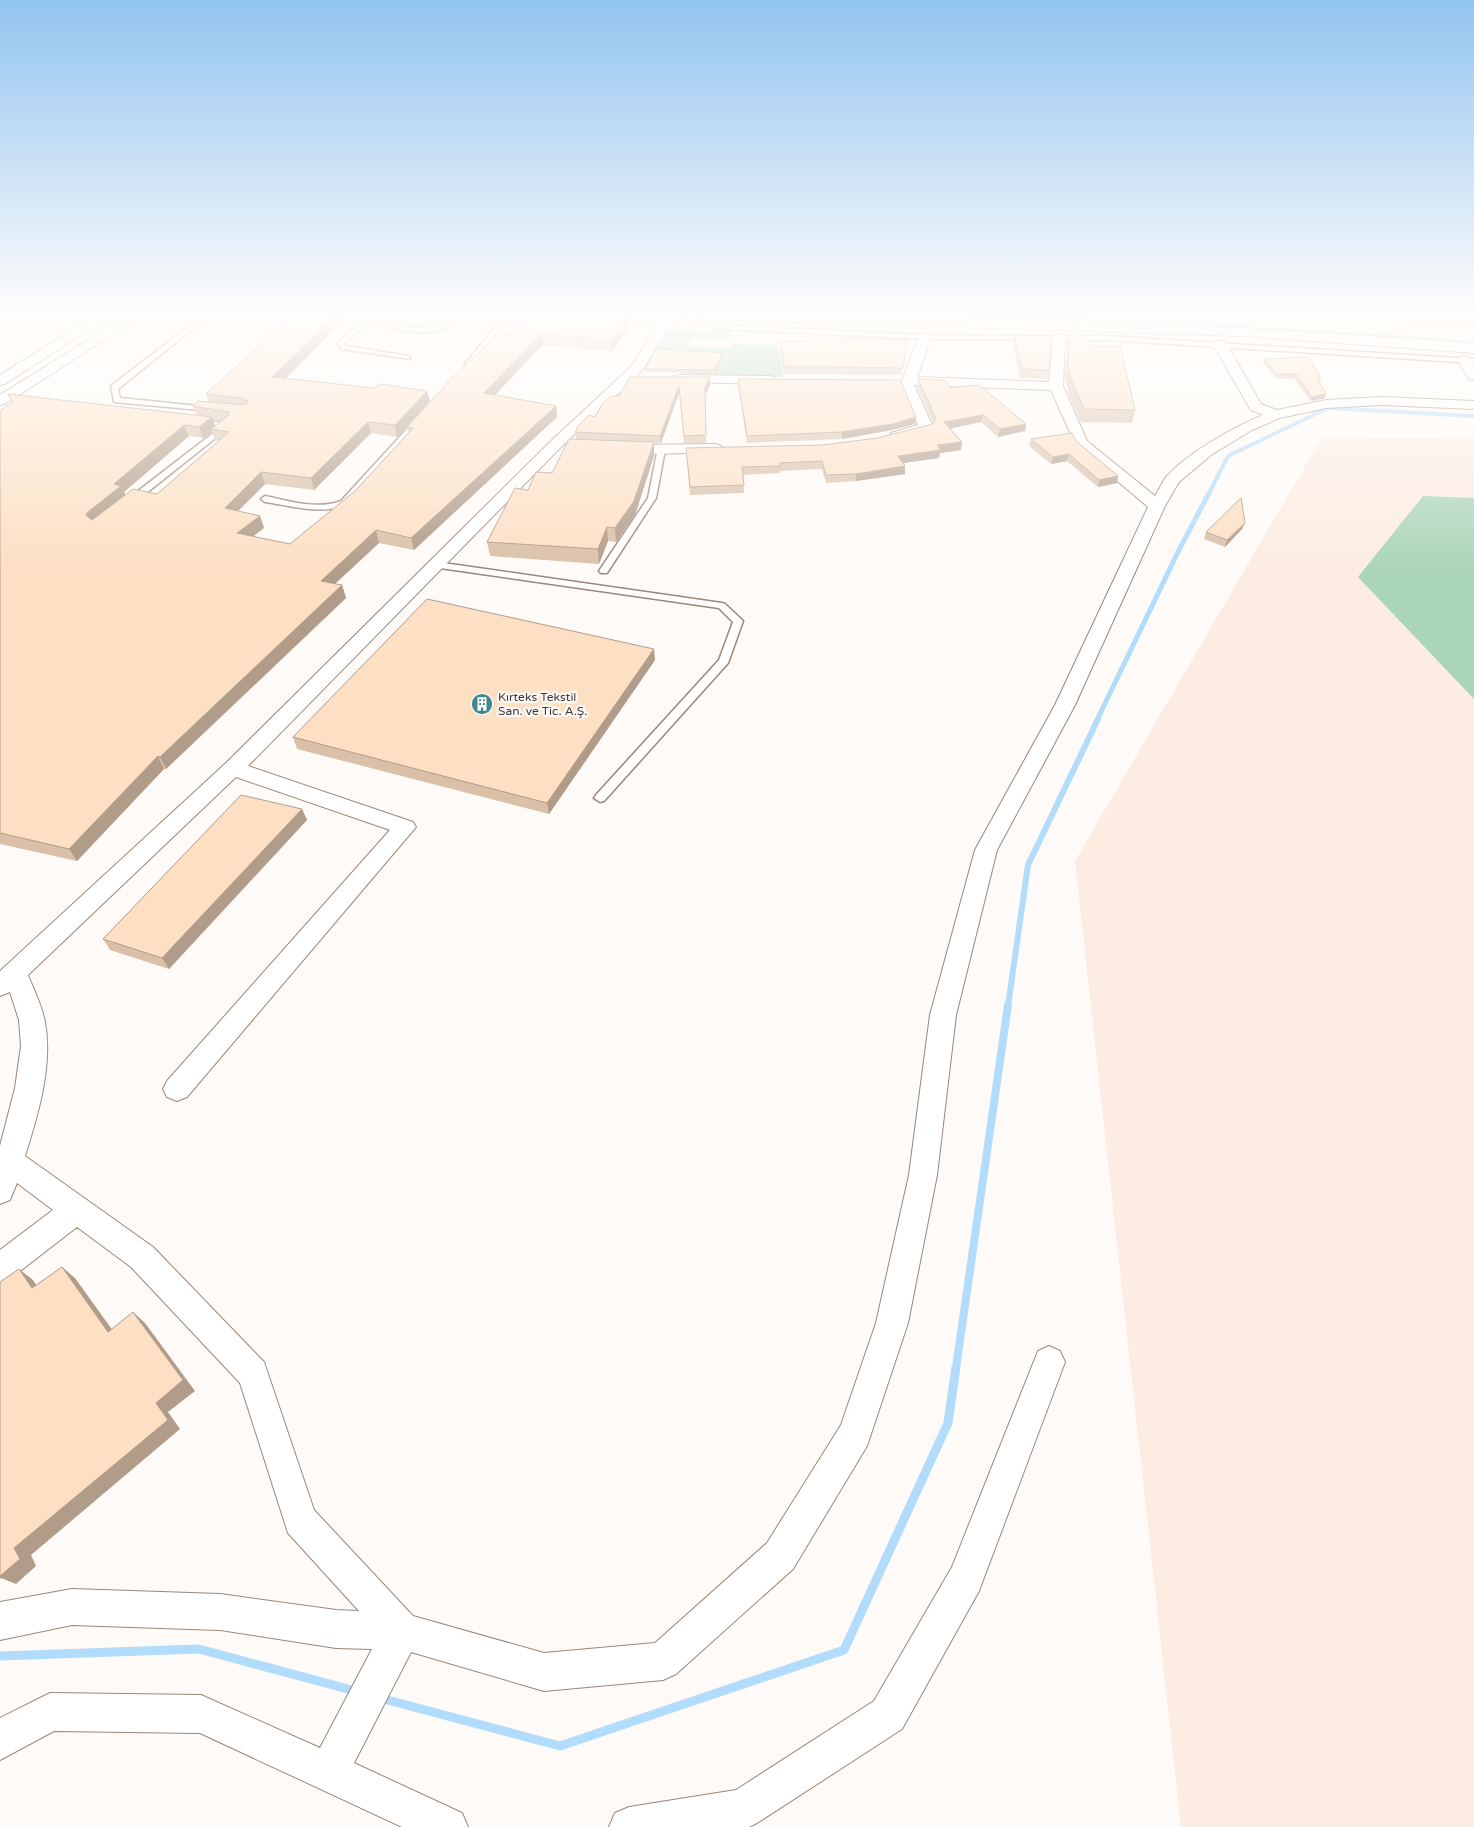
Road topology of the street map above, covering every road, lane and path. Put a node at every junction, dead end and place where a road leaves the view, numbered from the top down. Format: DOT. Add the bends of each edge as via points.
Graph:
graph roads {
  1 [pos="129,401"];
  2 [pos="602,401"];
  3 [pos="914,401"];
  4 [pos="1063,401"];
  5 [pos="1253,401"];
  6 [pos="1376,401"];
  7 [pos="1387,401"];
  8 [pos="1474,405"];
  9 [pos="216,410"];
  10 [pos="426,413"];
  11 [pos="1276,415"];
  12 [pos="189,421"];
  13 [pos="885,439"];
  14 [pos="556,444"];
  15 [pos="577,448"];
  16 [pos="605,449"];
  17 [pos="735,449"];
  18 [pos="661,450"];
  19 [pos="264,499"];
  20 [pos="128,503"];
  21 [pos="1157,506"];
  22 [pos="436,565"];
  23 [pos="604,571"];
  24 [pos="233,768"];
  25 [pos="600,798"];
  26 [pos="7,979"];
  27 [pos="177,1090"];
  28 [pos="4,1160"];
  29 [pos="0,1190"];
  30 [pos="76,1210"];
  31 [pos="0,1268"];
  32 [pos="1049,1362"];
  33 [pos="0,1621"];
  34 [pos="402,1631"];
  35 [pos="0,1740"];
  36 [pos="329,1771"];
  37 [pos="448,1827"];
  38 [pos="630,1827"];
  1 -- 9 [label="lane"];
  2 -- 14 [label="street"];
  3 -- 13 [label="street" via="926,427"];
  4 -- 21 [label="street" via="1081,443"];
  5 -- 11 [label="street" via="1256,407"];
  6 -- 11 [label="street" via="1326,404"];
  7 -- 8 [label="street"];
  10 -- 19 [label="lane" via="344,503 325,509"];
  11 -- 21 [label="street" via="1206,452 1173,479"];
  12 -- 20 [label="lane" via="228,425"];
  14 -- 15 [label="street"];
  14 -- 22 [label="street"];
  16 -- 18 [label="street"];
  17 -- 18 [label="street"];
  18 -- 23 [label="lane" via="652,498"];
  21 -- 34 [label="street" via="1065,705 986,850 943,1015 923,1175 892,1323 854,1434 780,1556 663,1661 544,1672"];
  22 -- 24 [label="street"];
  22 -- 25 [label="lane" via="722,606 738,621 724,661"];
  24 -- 26 [label="street"];
  24 -- 27 [label="street" via="405,827"];
  26 -- 28 [label="street" via="32,1024 34,1048 22,1119"];
  28 -- 29 [label="street"];
  28 -- 30 [label="street"];
  30 -- 31 [label="street"];
  30 -- 34 [label="street" via="142,1257 253,1373 300,1521"];
  32 -- 38 [label="street" via="966,1578 888,1715 743,1809"];
  33 -- 34 [label="street" via="72,1607 220,1612 336,1629"];
  34 -- 36 [label="street"];
  35 -- 36 [label="street" via="50,1712 201,1714"];
  36 -- 37 [label="street"];
}
